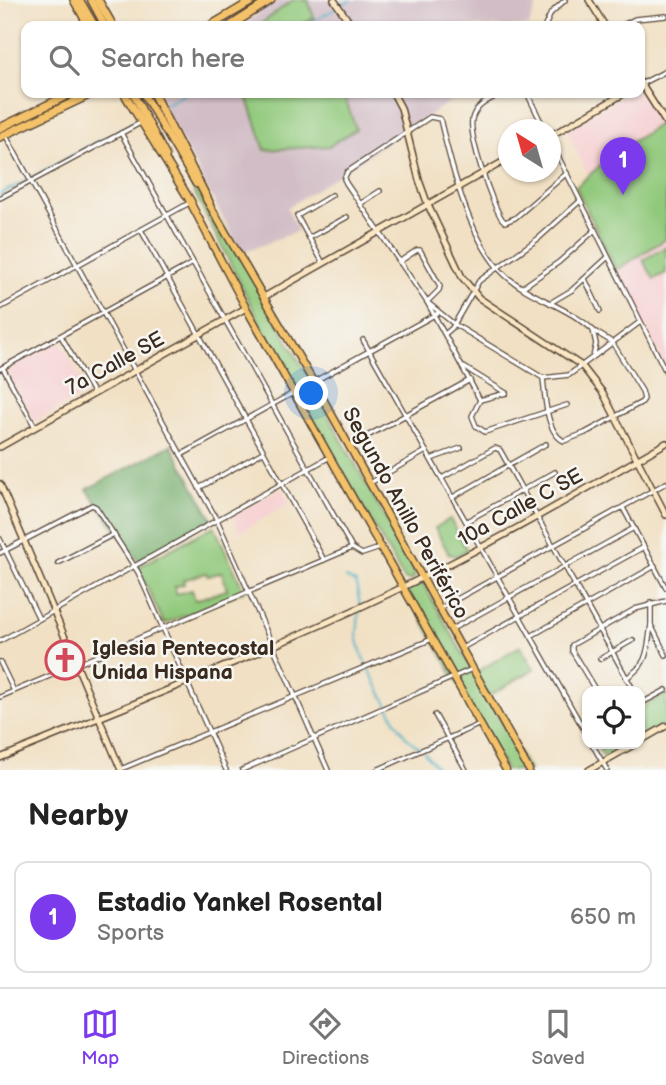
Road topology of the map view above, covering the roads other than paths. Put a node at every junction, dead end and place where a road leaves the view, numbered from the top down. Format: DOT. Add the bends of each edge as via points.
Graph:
graph roads {
  1 [pos="74,0"];
  2 [pos="80,0"];
  3 [pos="91,0"];
  4 [pos="98,0"];
  5 [pos="254,0"];
  6 [pos="271,0"];
  7 [pos="565,0"];
  8 [pos="589,0"];
  9 [pos="336,2"];
  10 [pos="666,16"];
  11 [pos="86,21"];
  12 [pos="92,21"];
  13 [pos="103,21"];
  14 [pos="110,21"];
  15 [pos="218,21"];
  16 [pos="238,21"];
  17 [pos="349,21"];
  18 [pos="547,21"];
  19 [pos="602,21"];
  20 [pos="631,21"];
  21 [pos="666,71"];
  22 [pos="645,82"];
  23 [pos="645,92"];
  24 [pos="63,98"];
  25 [pos="82,98"];
  26 [pos="127,98"];
  27 [pos="136,98"];
  28 [pos="146,98"];
  29 [pos="156,98"];
  30 [pos="396,98"];
  31 [pos="493,98"];
  32 [pos="529,98"];
  33 [pos="617,98"];
  34 [pos="540,119"];
  35 [pos="142,122"];
  36 [pos="666,123"];
  37 [pos="408,132"];
  38 [pos="561,132"];
  39 [pos="2,133"];
  40 [pos="121,133"];
  41 [pos="561,160"];
  42 [pos="498,165"];
  43 [pos="484,173"];
  44 [pos="567,173"];
  45 [pos="32,182"];
  46 [pos="459,186"];
  47 [pos="380,191"];
  48 [pos="332,195"];
  49 [pos="0,198"];
  50 [pos="580,201"];
  51 [pos="191,202"];
  52 [pos="209,202"];
  53 [pos="360,204"];
  54 [pos="428,205"];
  55 [pos="167,215"];
  56 [pos="346,217"];
  57 [pos="141,230"];
  58 [pos="595,230"];
  59 [pos="379,232"];
  60 [pos="309,238"];
  61 [pos="608,257"];
  62 [pos="399,262"];
  63 [pos="193,263"];
  64 [pos="323,263"];
  65 [pos="78,265"];
  66 [pos="497,266"];
  67 [pos="167,278"];
  68 [pos="585,279"];
  69 [pos="523,287"];
  70 [pos="473,292"];
  71 [pos="264,297"];
  72 [pos="427,302"];
  73 [pos="550,303"];
  74 [pos="0,308"];
  75 [pos="246,308"];
  76 [pos="600,311"];
  77 [pos="104,312"];
  78 [pos="436,314"];
  79 [pos="224,320"];
  80 [pos="640,322"];
  81 [pos="454,324"];
  82 [pos="593,330"];
  83 [pos="445,334"];
  84 [pos="198,335"];
  85 [pos="61,336"];
  86 [pos="363,340"];
  87 [pos="612,342"];
  88 [pos="369,352"];
  89 [pos="593,357"];
  90 [pos="462,366"];
  91 [pos="582,366"];
  92 [pos="1,369"];
  93 [pos="136,370"];
  94 [pos="666,372"];
  95 [pos="543,378"];
  96 [pos="470,380"];
  97 [pos="313,382"];
  98 [pos="295,393"];
  99 [pos="94,394"];
  100 [pos="480,400"];
  101 [pos="272,405"];
  102 [pos="567,405"];
  103 [pos="547,412"];
  104 [pos="405,415"];
  105 [pos="615,416"];
  106 [pos="246,420"];
  107 [pos="35,427"];
  108 [pos="666,443"];
  109 [pos="546,444"];
  110 [pos="349,446"];
  111 [pos="0,447"];
  112 [pos="461,448"];
  113 [pos="426,451"];
  114 [pos="263,452"];
  115 [pos="181,455"];
  116 [pos="330,457"];
  117 [pos="431,459"];
  118 [pos="638,460"];
  119 [pos="508,465"];
  120 [pos="307,469"];
  121 [pos="555,472"];
  122 [pos="442,478"];
  123 [pos="370,483"];
  124 [pos="666,483"];
  125 [pos="0,484"];
  126 [pos="281,484"];
  127 [pos="199,488"];
  128 [pos="522,491"];
  129 [pos="653,491"];
  130 [pos="453,497"];
  131 [pos="623,508"];
  132 [pos="666,514"];
  133 [pos="536,516"];
  134 [pos="217,520"];
  135 [pos="467,522"];
  136 [pos="634,528"];
  137 [pos="114,534"];
  138 [pos="0,539"];
  139 [pos="23,541"];
  140 [pos="553,546"];
  141 [pos="382,547"];
  142 [pos="481,547"];
  143 [pos="644,547"];
  144 [pos="352,548"];
  145 [pos="6,550"];
  146 [pos="0,553"];
  147 [pos="324,560"];
  148 [pos="58,564"];
  149 [pos="655,566"];
  150 [pos="135,567"];
  151 [pos="565,567"];
  152 [pos="422,578"];
  153 [pos="497,578"];
  154 [pos="575,585"];
  155 [pos="404,587"];
  156 [pos="666,588"];
  157 [pos="250,592"];
  158 [pos="510,598"];
  159 [pos="666,601"];
  160 [pos="651,603"];
  161 [pos="586,605"];
  162 [pos="439,609"];
  163 [pos="53,612"];
  164 [pos="519,616"];
  165 [pos="39,619"];
  166 [pos="651,625"];
  167 [pos="163,628"];
  168 [pos="599,629"];
  169 [pos="450,630"];
  170 [pos="531,636"];
  171 [pos="432,639"];
  172 [pos="633,640"];
  173 [pos="0,641"];
  174 [pos="272,644"];
  175 [pos="661,645"];
  176 [pos="460,649"];
  177 [pos="647,649"];
  178 [pos="612,652"];
  179 [pos="666,655"];
  180 [pos="600,659"];
  181 [pos="0,662"];
  182 [pos="76,665"];
  183 [pos="472,669"];
  184 [pos="454,677"];
  185 [pos="626,678"];
  186 [pos="186,681"];
  187 [pos="593,686"];
  188 [pos="631,686"];
  189 [pos="666,690"];
  190 [pos="14,691"];
  191 [pos="296,696"];
  192 [pos="0,697"];
  193 [pos="645,701"];
  194 [pos="435,715"];
  195 [pos="99,717"];
  196 [pos="480,724"];
  197 [pos="582,726"];
  198 [pos="666,726"];
  199 [pos="209,733"];
  200 [pos="314,737"];
  201 [pos="448,738"];
  202 [pos="645,738"];
  203 [pos="595,749"];
  204 [pos="626,749"];
  205 [pos="0,758"];
  206 [pos="603,762"];
  207 [pos="120,770"];
  208 [pos="226,770"];
  209 [pos="242,770"];
  210 [pos="328,770"];
  211 [pos="377,770"];
  212 [pos="466,770"];
  213 [pos="506,770"];
  214 [pos="529,770"];
  215 [pos="589,770"];
  216 [pos="607,770"];
  1 -- 11 [label="highway"];
  2 -- 12 [label="main road"];
  3 -- 13 [label="main road"];
  4 -- 14 [label="highway"];
  5 -- 15 [label="highway"];
  6 -- 16 [label="highway"];
  7 -- 18 [label="street"];
  8 -- 19 [label="street"];
  9 -- 17 [label="street"];
  10 -- 20 [label="street"];
  21 -- 22 [label="street"];
  23 -- 36 [label="street"];
  24 -- 39 [label="highway"];
  25 -- 39 [label="highway"];
  26 -- 35 [label="highway"];
  27 -- 51 [label="main road, Segundo Anillo Periférico"];
  28 -- 52 [label="main road, Segundo Anillo Periférico"];
  29 -- 52 [label="highway"];
  30 -- 37 [label="street"];
  31 -- 43 [label="street" via="479,106 471,120"];
  32 -- 34 [label="street"];
  33 -- 38 [label="street"];
  35 -- 40 [label="street"];
  35 -- 51 [label="highway"];
  37 -- 46 [label="street" via="429,117 440,119"];
  37 -- 53 [label="street" via="345,176"];
  37 -- 54 [label="street"];
  39 -- 45 [label="street"];
  40 -- 45 [label="street"];
  40 -- 55 [label="street"];
  41 -- 44 [label="street"];
  42 -- 43 [label="street"];
  43 -- 44 [label="street" via="505,222"];
  43 -- 46 [label="street"];
  44 -- 50 [label="street"];
  45 -- 49 [label="street"];
  45 -- 65 [label="street"];
  46 -- 54 [label="street"];
  46 -- 66 [label="street" via="476,232"];
  47 -- 53 [label="street"];
  48 -- 60 [label="street" via="297,216"];
  50 -- 58 [label="street"];
  50 -- 66 [label="street"];
  51 -- 55 [label="street"];
  51 -- 75 [label="main road, Segundo Anillo Periférico"];
  52 -- 71 [label="main road, Segundo Anillo Periférico"];
  53 -- 59 [label="street"];
  54 -- 59 [label="street"];
  54 -- 70 [label="street"];
  55 -- 57 [label="street"];
  55 -- 63 [label="street"];
  56 -- 60 [label="street"];
  57 -- 65 [label="street"];
  57 -- 67 [label="street"];
  58 -- 61 [label="street"];
  58 -- 69 [label="street"];
  59 -- 62 [label="street"];
  59 -- 64 [label="street"];
  60 -- 64 [label="street"];
  61 -- 68 [label="street"];
  61 -- 80 [label="street"];
  62 -- 72 [label="street"];
  62 -- 72 [label="street" via="417,250 423,252 440,286"];
  63 -- 67 [label="street"];
  63 -- 79 [label="street"];
  64 -- 71 [label="street"];
  65 -- 74 [label="street"];
  65 -- 77 [label="street"];
  66 -- 69 [label="street"];
  66 -- 70 [label="street"];
  67 -- 77 [label="street"];
  67 -- 84 [label="street"];
  68 -- 73 [label="street"];
  68 -- 76 [label="street"];
  69 -- 73 [label="street"];
  70 -- 81 [label="street"];
  70 -- 91 [label="street"];
  71 -- 97 [label="main road, Segundo Anillo Periférico"];
  72 -- 78 [label="street"];
  73 -- 82 [label="street"];
  75 -- 79 [label="street, 7a Calle SE"];
  75 -- 98 [label="main road, Segundo Anillo Periférico"];
  77 -- 85 [label="street"];
  77 -- 93 [label="street"];
  78 -- 81 [label="street"];
  78 -- 83 [label="street"];
  78 -- 88 [label="street"];
  79 -- 84 [label="street, 7a Calle SE"];
  79 -- 101 [label="street"];
  80 -- 87 [label="street"];
  80 -- 94 [label="street"];
  81 -- 83 [label="street"];
  81 -- 95 [label="street"];
  82 -- 87 [label="street"];
  82 -- 89 [label="street"];
  83 -- 90 [label="street"];
  84 -- 93 [label="street, 7a Calle SE"];
  84 -- 106 [label="street"];
  85 -- 92 [label="street"];
  85 -- 99 [label="street"];
  86 -- 88 [label="street"];
  87 -- 89 [label="street"];
  87 -- 105 [label="street" via="644,399"];
  88 -- 97 [label="street"];
  88 -- 104 [label="street"];
  89 -- 91 [label="street"];
  90 -- 96 [label="street"];
  90 -- 100 [label="street" via="506,393"];
  91 -- 95 [label="street" via="563,377"];
  91 -- 105 [label="street"];
  92 -- 107 [label="street"];
  93 -- 99 [label="street, 7a Calle SE"];
  93 -- 115 [label="street"];
  95 -- 103 [label="street"];
  96 -- 100 [label="street"];
  96 -- 104 [label="street"];
  97 -- 98 [label="street"];
  97 -- 110 [label="main road, Segundo Anillo Periférico"];
  98 -- 101 [label="street"];
  98 -- 116 [label="main road, Segundo Anillo Periférico"];
  99 -- 107 [label="street, 7a Calle SE"];
  100 -- 103 [label="street" via="472,416 485,432"];
  101 -- 106 [label="street"];
  101 -- 120 [label="street"];
  102 -- 103 [label="street"];
  103 -- 105 [label="street" via="558,439 569,440"];
  104 -- 110 [label="street"];
  104 -- 113 [label="street"];
  105 -- 118 [label="street"];
  106 -- 114 [label="street"];
  106 -- 115 [label="street"];
  107 -- 111 [label="street, 7a Calle SE"];
  108 -- 118 [label="street, 10a Calle C SE"];
  109 -- 119 [label="street"];
  110 -- 123 [label="main road, Segundo Anillo Periférico"];
  112 -- 117 [label="street"];
  113 -- 117 [label="street"];
  113 -- 123 [label="street"];
  114 -- 126 [label="street"];
  114 -- 127 [label="street"];
  115 -- 127 [label="street"];
  116 -- 120 [label="street"];
  116 -- 141 [label="main road, Segundo Anillo Periférico"];
  117 -- 122 [label="street"];
  118 -- 129 [label="street"];
  118 -- 133 [label="street, 10a Calle C SE"];
  119 -- 122 [label="street" via="495,447"];
  119 -- 128 [label="street"];
  119 -- 130 [label="street"];
  120 -- 126 [label="street"];
  120 -- 144 [label="street"];
  121 -- 128 [label="street"];
  122 -- 130 [label="street"];
  123 -- 152 [label="main road, Segundo Anillo Periférico"];
  124 -- 129 [label="street"];
  125 -- 139 [label="street"];
  126 -- 134 [label="street"];
  126 -- 147 [label="street"];
  127 -- 134 [label="street"];
  128 -- 133 [label="street"];
  128 -- 135 [label="street"];
  129 -- 131 [label="street"];
  129 -- 132 [label="street"];
  130 -- 135 [label="street"];
  131 -- 136 [label="street"];
  131 -- 140 [label="street"];
  133 -- 140 [label="street"];
  133 -- 142 [label="street, 10a Calle C SE"];
  134 -- 150 [label="street"];
  134 -- 157 [label="street"];
  135 -- 142 [label="street"];
  136 -- 143 [label="street"];
  136 -- 151 [label="street"];
  137 -- 139 [label="street" via="92,505"];
  137 -- 148 [label="street"];
  137 -- 150 [label="street"];
  138 -- 145 [label="street"];
  139 -- 145 [label="street"];
  139 -- 163 [label="street"];
  140 -- 151 [label="street"];
  140 -- 153 [label="street"];
  141 -- 144 [label="street" via="362,554"];
  141 -- 155 [label="main road, Segundo Anillo Periférico"];
  142 -- 152 [label="street, 10a Calle C SE"];
  142 -- 153 [label="street"];
  143 -- 149 [label="street"];
  143 -- 154 [label="street"];
  144 -- 147 [label="street"];
  145 -- 146 [label="street"];
  145 -- 165 [label="street"];
  147 -- 157 [label="street"];
  149 -- 156 [label="street"];
  149 -- 161 [label="street"];
  150 -- 163 [label="street"];
  150 -- 167 [label="street"];
  151 -- 154 [label="street"];
  151 -- 158 [label="street"];
  152 -- 155 [label="street, 10a Calle C SE"];
  152 -- 162 [label="main road, Segundo Anillo Periférico"];
  153 -- 158 [label="street"];
  153 -- 162 [label="street"];
  154 -- 161 [label="street"];
  154 -- 164 [label="street"];
  155 -- 171 [label="main road, Segundo Anillo Periférico"];
  155 -- 174 [label="street, 10a Calle C SE"];
  157 -- 167 [label="street"];
  157 -- 174 [label="street"];
  158 -- 164 [label="street"];
  158 -- 169 [label="street"];
  159 -- 160 [label="street"];
  160 -- 166 [label="street"];
  160 -- 168 [label="street"];
  161 -- 168 [label="street"];
  161 -- 170 [label="street"];
  162 -- 169 [label="main road, Segundo Anillo Periférico"];
  163 -- 165 [label="street"];
  163 -- 182 [label="street"];
  164 -- 170 [label="street"];
  164 -- 176 [label="street"];
  165 -- 173 [label="street"];
  166 -- 175 [label="street"];
  166 -- 177 [label="street"];
  167 -- 182 [label="street"];
  167 -- 186 [label="street"];
  168 -- 178 [label="street"];
  168 -- 187 [label="street" via="572,645"];
  169 -- 176 [label="main road, Segundo Anillo Periférico"];
  170 -- 197 [label="street"];
  171 -- 184 [label="main road, Segundo Anillo Periférico"];
  171 -- 191 [label="street"];
  172 -- 178 [label="street"];
  174 -- 186 [label="street, 10a Calle C SE"];
  174 -- 191 [label="street"];
  175 -- 177 [label="street" via="653,643"];
  175 -- 179 [label="street"];
  176 -- 183 [label="main road, Segundo Anillo Periférico"];
  177 -- 185 [label="street" via="642,666"];
  178 -- 180 [label="street"];
  178 -- 185 [label="street"];
  181 -- 190 [label="street"];
  182 -- 190 [label="street"];
  182 -- 195 [label="street"];
  183 -- 184 [label="street"];
  183 -- 214 [label="main road, Segundo Anillo Periférico"];
  184 -- 196 [label="main road, Segundo Anillo Periférico"];
  184 -- 200 [label="street"];
  185 -- 188 [label="street"];
  186 -- 195 [label="street, 10a Calle C SE"];
  186 -- 199 [label="street"];
  189 -- 193 [label="street"];
  190 -- 192 [label="street"];
  191 -- 199 [label="street"];
  191 -- 200 [label="street"];
  194 -- 201 [label="street"];
  195 -- 205 [label="street, 10a Calle C SE"];
  195 -- 207 [label="street"];
  196 -- 201 [label="street"];
  196 -- 213 [label="main road, Segundo Anillo Periférico"];
  198 -- 202 [label="street"];
  199 -- 207 [label="street"];
  199 -- 208 [label="street"];
  200 -- 209 [label="street"];
  200 -- 210 [label="street"];
  201 -- 211 [label="street"];
  201 -- 212 [label="street"];
  203 -- 206 [label="street"];
  204 -- 206 [label="street"];
  206 -- 215 [label="street"];
  206 -- 216 [label="street"];
}
